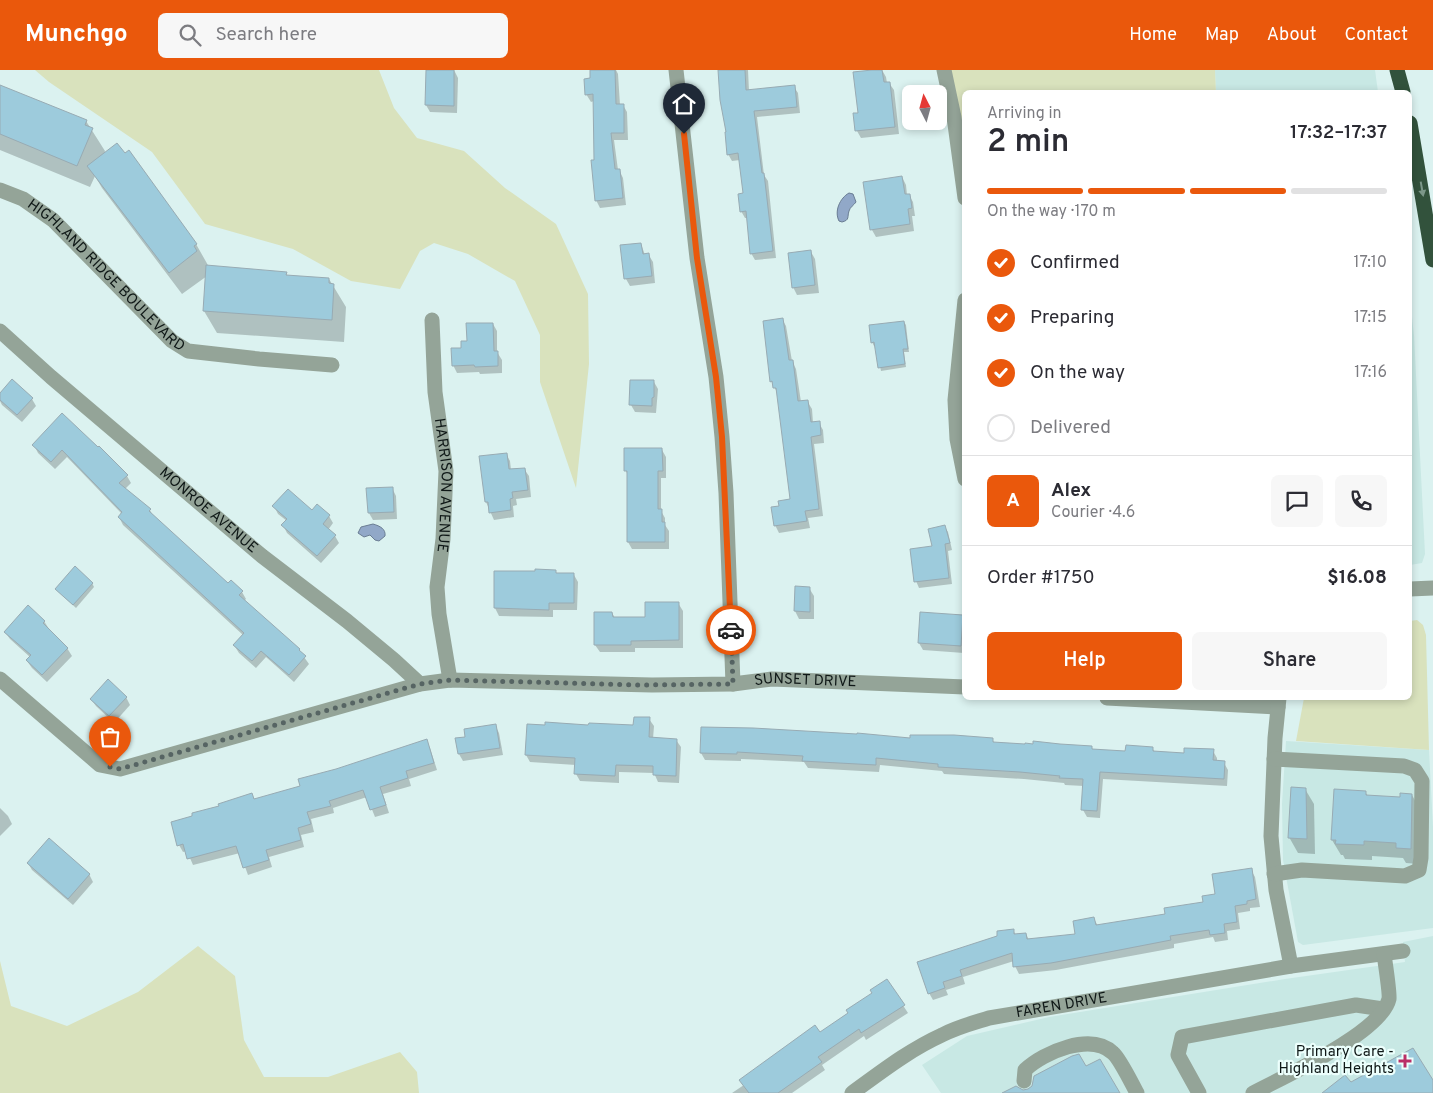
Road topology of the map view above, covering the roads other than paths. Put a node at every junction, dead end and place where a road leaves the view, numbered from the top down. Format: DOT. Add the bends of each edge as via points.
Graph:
graph roads {
  1 [pos="676,70"];
  2 [pos="944,70"];
  3 [pos="1397,70"];
  4 [pos="1402,90"];
  5 [pos="1412,134"];
  6 [pos="962,176"];
  7 [pos="0,190"];
  8 [pos="1433,260"];
  9 [pos="432,320"];
  10 [pos="0,330"];
  11 [pos="962,330"];
  12 [pos="332,365"];
  13 [pos="962,464"];
  14 [pos="1433,588"];
  15 [pos="1412,589"];
  16 [pos="0,679"];
  17 [pos="450,680"];
  18 [pos="420,684"];
  19 [pos="733,684"];
  20 [pos="962,687"];
  21 [pos="1193,700"];
  22 [pos="1279,702"];
  23 [pos="1274,759"];
  24 [pos="1274,874"];
  25 [pos="1402,951"];
  26 [pos="1384,954"];
  27 [pos="1291,966"];
  28 [pos="1383,1009"];
  29 [pos="1024,1081"];
  30 [pos="852,1093"];
  31 [pos="1137,1093"];
  32 [pos="1199,1093"];
  33 [pos="1253,1093"];
  1 -- 19 [label="street" via="697,258 722,437"];
  2 -- 6 [label="street"];
  3 -- 4 [label="highway"];
  5 -- 8 [label="highway, one-way"];
  7 -- 12 [label="street, HIGHLAND RIDGE BOULEVARD" via="23,199 53,220 172,341 188,351"];
  9 -- 17 [label="street, HARRISON AVENUE" via="435,392 446,471 437,587"];
  10 -- 18 [label="street, MONROE AVENUE" via="262,556 347,621"];
  11 -- 13 [label="street" via="955,400"];
  14 -- 15 [label="street"];
  16 -- 18 [label="street, SUNSET DRIVE" via="100,765 120,769"];
  17 -- 18 [label="street, SUNSET DRIVE"];
  17 -- 19 [label="street, SUNSET DRIVE"];
  19 -- 20 [label="street, SUNSET DRIVE" via="772,679"];
  21 -- 22 [label="street"];
  22 -- 23 [label="street"];
  23 -- 24 [label="street" via="1271,836"];
  23 -- 24 [label="street" via="1404,766 1415,770 1422,781 1418,870 1405,876 1302,870"];
  24 -- 27 [label="street"];
  25 -- 26 [label="street, FAREN DRIVE"];
  26 -- 27 [label="street, FAREN DRIVE"];
  26 -- 28 [label="street" via="1389,999"];
  27 -- 30 [label="street, FAREN DRIVE" via="989,1018 955,1029 922,1045"];
  28 -- 32 [label="street" via="1356,1005 1182,1037 1178,1055"];
  28 -- 33 [label="street" via="1376,1021 1326,1056"];
  29 -- 31 [label="street" via="1025,1070 1035,1061 1066,1048 1093,1043 1113,1053"];
}
